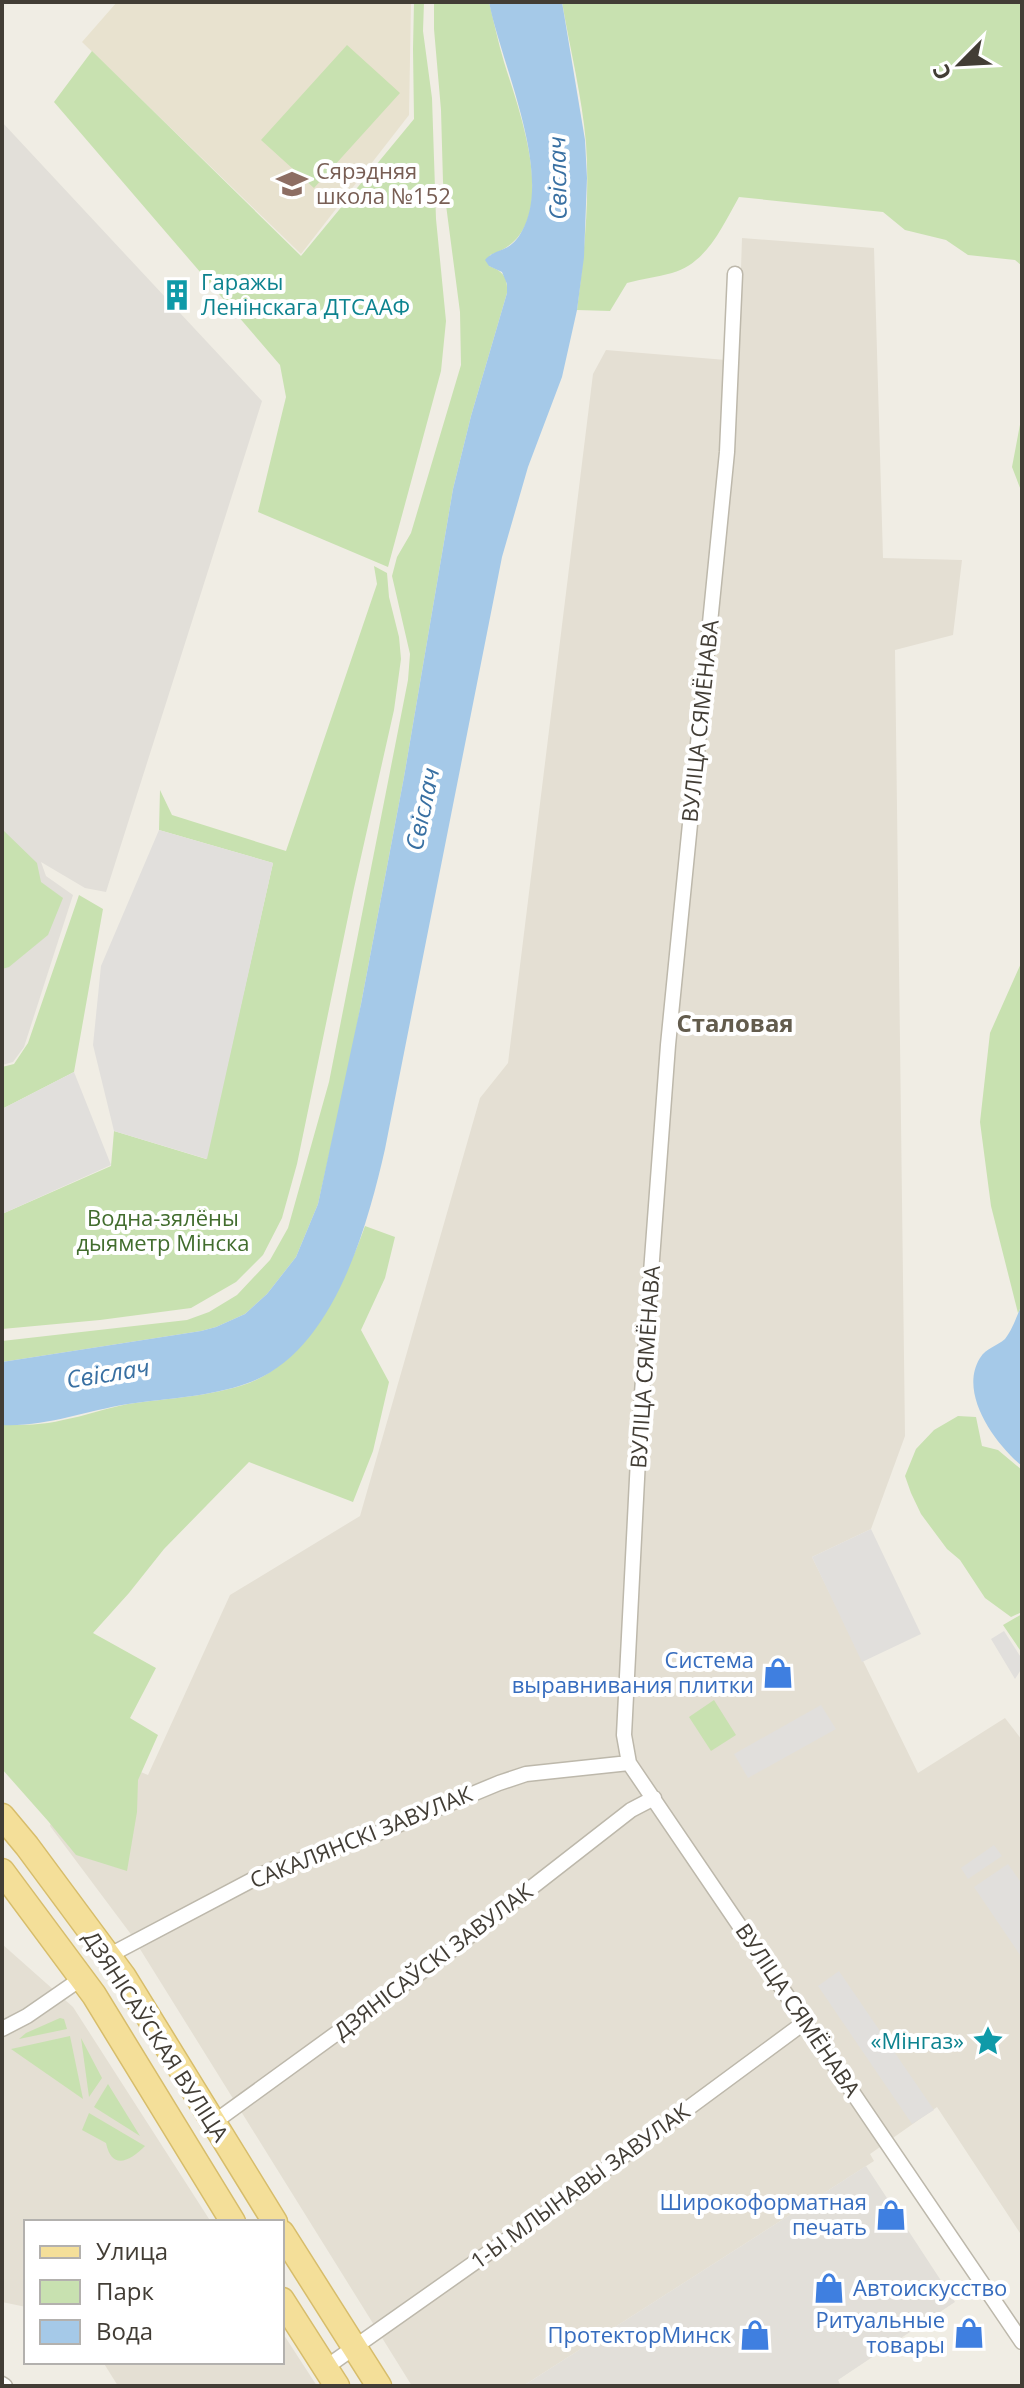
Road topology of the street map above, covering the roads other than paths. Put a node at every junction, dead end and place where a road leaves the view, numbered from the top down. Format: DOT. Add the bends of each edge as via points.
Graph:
graph roads {
  1 [pos="735,274"];
  2 [pos="629,1763"];
  3 [pos="654,1798"];
  4 [pos="2,1816"];
  5 [pos="2,1871"];
  6 [pos="108,1956"];
  7 [pos="82,1978"];
  8 [pos="805,2022"];
  9 [pos="2,2029"];
  10 [pos="218,2131"];
  11 [pos="176,2132"];
  12 [pos="232,2220"];
  13 [pos="274,2220"];
  14 [pos="284,2236"];
  15 [pos="284,2303"];
  16 [pos="1022,2342"];
  17 [pos="354,2348"];
  18 [pos="331,2377"];
  19 [pos="379,2386"];
  1 -- 2 [label="street, ВУЛІЦА СЯМЁНАВА" via="727,452 668,1045 643,1389 624,1735"];
  2 -- 3 [label="street, ВУЛІЦА СЯМЁНАВА"];
  2 -- 6 [label="street, САКАЛЯНСКІ ЗАВУЛАК" via="537,1772 499,1783 364,1839 271,1870"];
  3 -- 8 [label="street, ВУЛІЦА СЯМЁНАВА"];
  3 -- 10 [label="street, ДЗЯНІСАЎСКІ ЗАВУЛАК" via="631,1810"];
  4 -- 6 [label="main road, ДЗЯНІСАЎСКАЯ ВУЛІЦА"];
  5 -- 7 [label="main road, ДЗЯНІСАЎСКАЯ ВУЛІЦА"];
  6 -- 10 [label="main road, ДЗЯНІСАЎСКАЯ ВУЛІЦА"];
  7 -- 9 [label="street"];
  7 -- 11 [label="main road, ДЗЯНІСАЎСКАЯ ВУЛІЦА"];
  8 -- 16 [label="street, ВУЛІЦА СЯМЁНАВА"];
  8 -- 17 [label="street, 1-Ы МЛЫНАВЫ ЗАВУЛАК"];
  10 -- 11 [label="main road"];
  10 -- 13 [label="main road, ДЗЯНІСАЎСКАЯ ВУЛІЦА"];
  11 -- 12 [label="main road, ДЗЯНІСАЎСКАЯ ВУЛІЦА"];
  14 -- 17 [label="main road"];
  15 -- 18 [label="main road"];
  17 -- 18 [label="street, 1-Ы МЛЫНАВЫ ЗАВУЛАК"];
  17 -- 19 [label="main road"];
}
